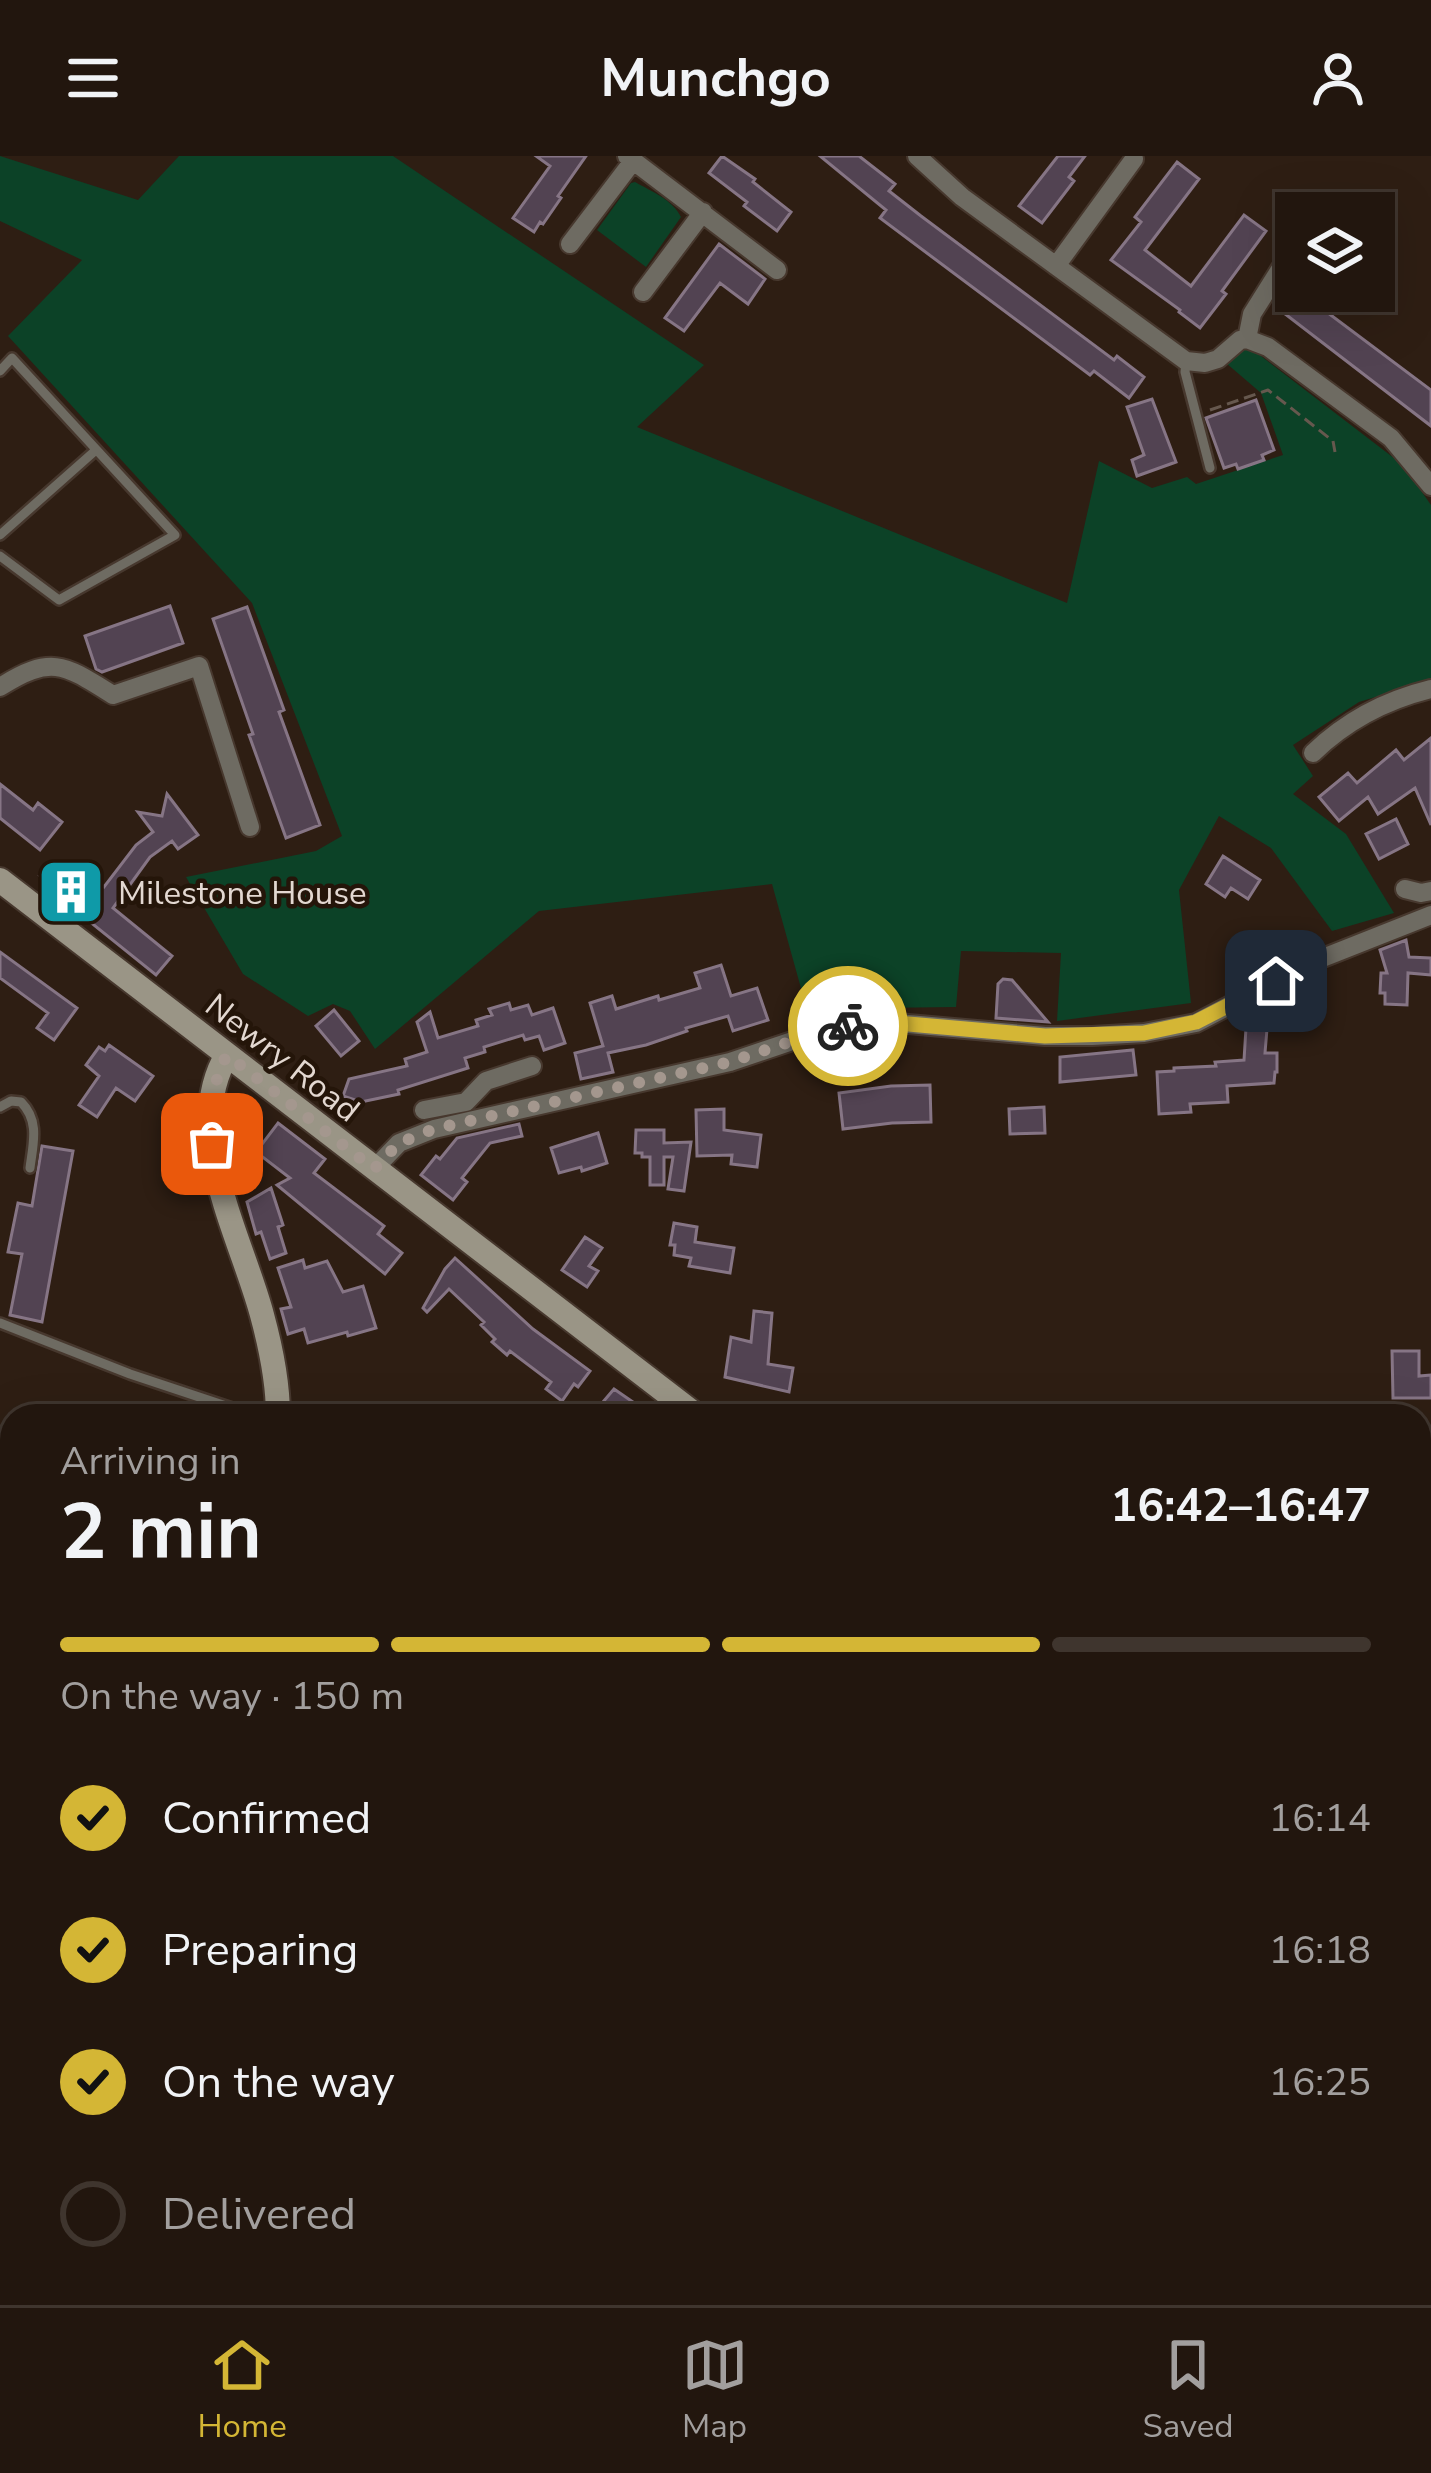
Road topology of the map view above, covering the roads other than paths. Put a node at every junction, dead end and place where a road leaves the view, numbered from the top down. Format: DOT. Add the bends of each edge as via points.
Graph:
graph roads {
  1 [pos="917,156"];
  2 [pos="1134,158"];
  3 [pos="630,159"];
  4 [pos="703,212"];
  5 [pos="570,244"];
  6 [pos="1056,266"];
  7 [pos="777,271"];
  8 [pos="1275,277"];
  9 [pos="643,292"];
  10 [pos="1247,339"];
  11 [pos="1186,361"];
  12 [pos="0,370"];
  13 [pos="96,450"];
  14 [pos="1210,467"];
  15 [pos="1431,486"];
  16 [pos="0,536"];
  17 [pos="0,556"];
  18 [pos="0,687"];
  19 [pos="1431,689"];
  20 [pos="1313,753"];
  21 [pos="250,827"];
  22 [pos="0,880"];
  23 [pos="1405,889"];
  24 [pos="1431,891"];
  25 [pos="1431,915"];
  26 [pos="227,1055"];
  27 [pos="532,1066"];
  28 [pos="504,1075"];
  29 [pos="0,1107"];
  30 [pos="424,1110"];
  31 [pos="511,1113"];
  32 [pos="30,1168"];
  33 [pos="374,1169"];
  34 [pos="0,1323"];
  35 [pos="220,1404"];
  36 [pos="278,1404"];
  37 [pos="681,1404"];
  1 -- 6 [label="street"];
  2 -- 6 [label="street"];
  3 -- 4 [label="street"];
  3 -- 5 [label="street"];
  4 -- 7 [label="street"];
  4 -- 9 [label="street"];
  6 -- 11 [label="street"];
  8 -- 10 [label="street"];
  10 -- 11 [label="street" via="1218,359"];
  10 -- 15 [label="street" via="1268,346 1391,438"];
  11 -- 14 [label="lane"];
  12 -- 13 [label="lane" via="12,358"];
  13 -- 16 [label="lane"];
  13 -- 17 [label="lane" via="175,535 59,600"];
  18 -- 21 [label="street" via="45,666 71,669 113,695 199,666"];
  19 -- 20 [label="street" via="1368,712"];
  22 -- 26 [label="main road, Newry Road"];
  23 -- 24 [label="street"];
  25 -- 31 [label="street" via="1315,961 1196,1022 1092,1036 864,1023"];
  26 -- 33 [label="main road, Newry Road"];
  26 -- 36 [label="main road" via="215,1085 212,1144 262,1316"];
  27 -- 28 [label="street"];
  28 -- 30 [label="street" via="466,1102"];
  28 -- 31 [label="street"];
  29 -- 32 [label="lane" via="21,1102 29,1110"];
  31 -- 33 [label="street" via="399,1143"];
  33 -- 37 [label="main road, Newry Road"];
  34 -- 35 [label="lane"];
}
